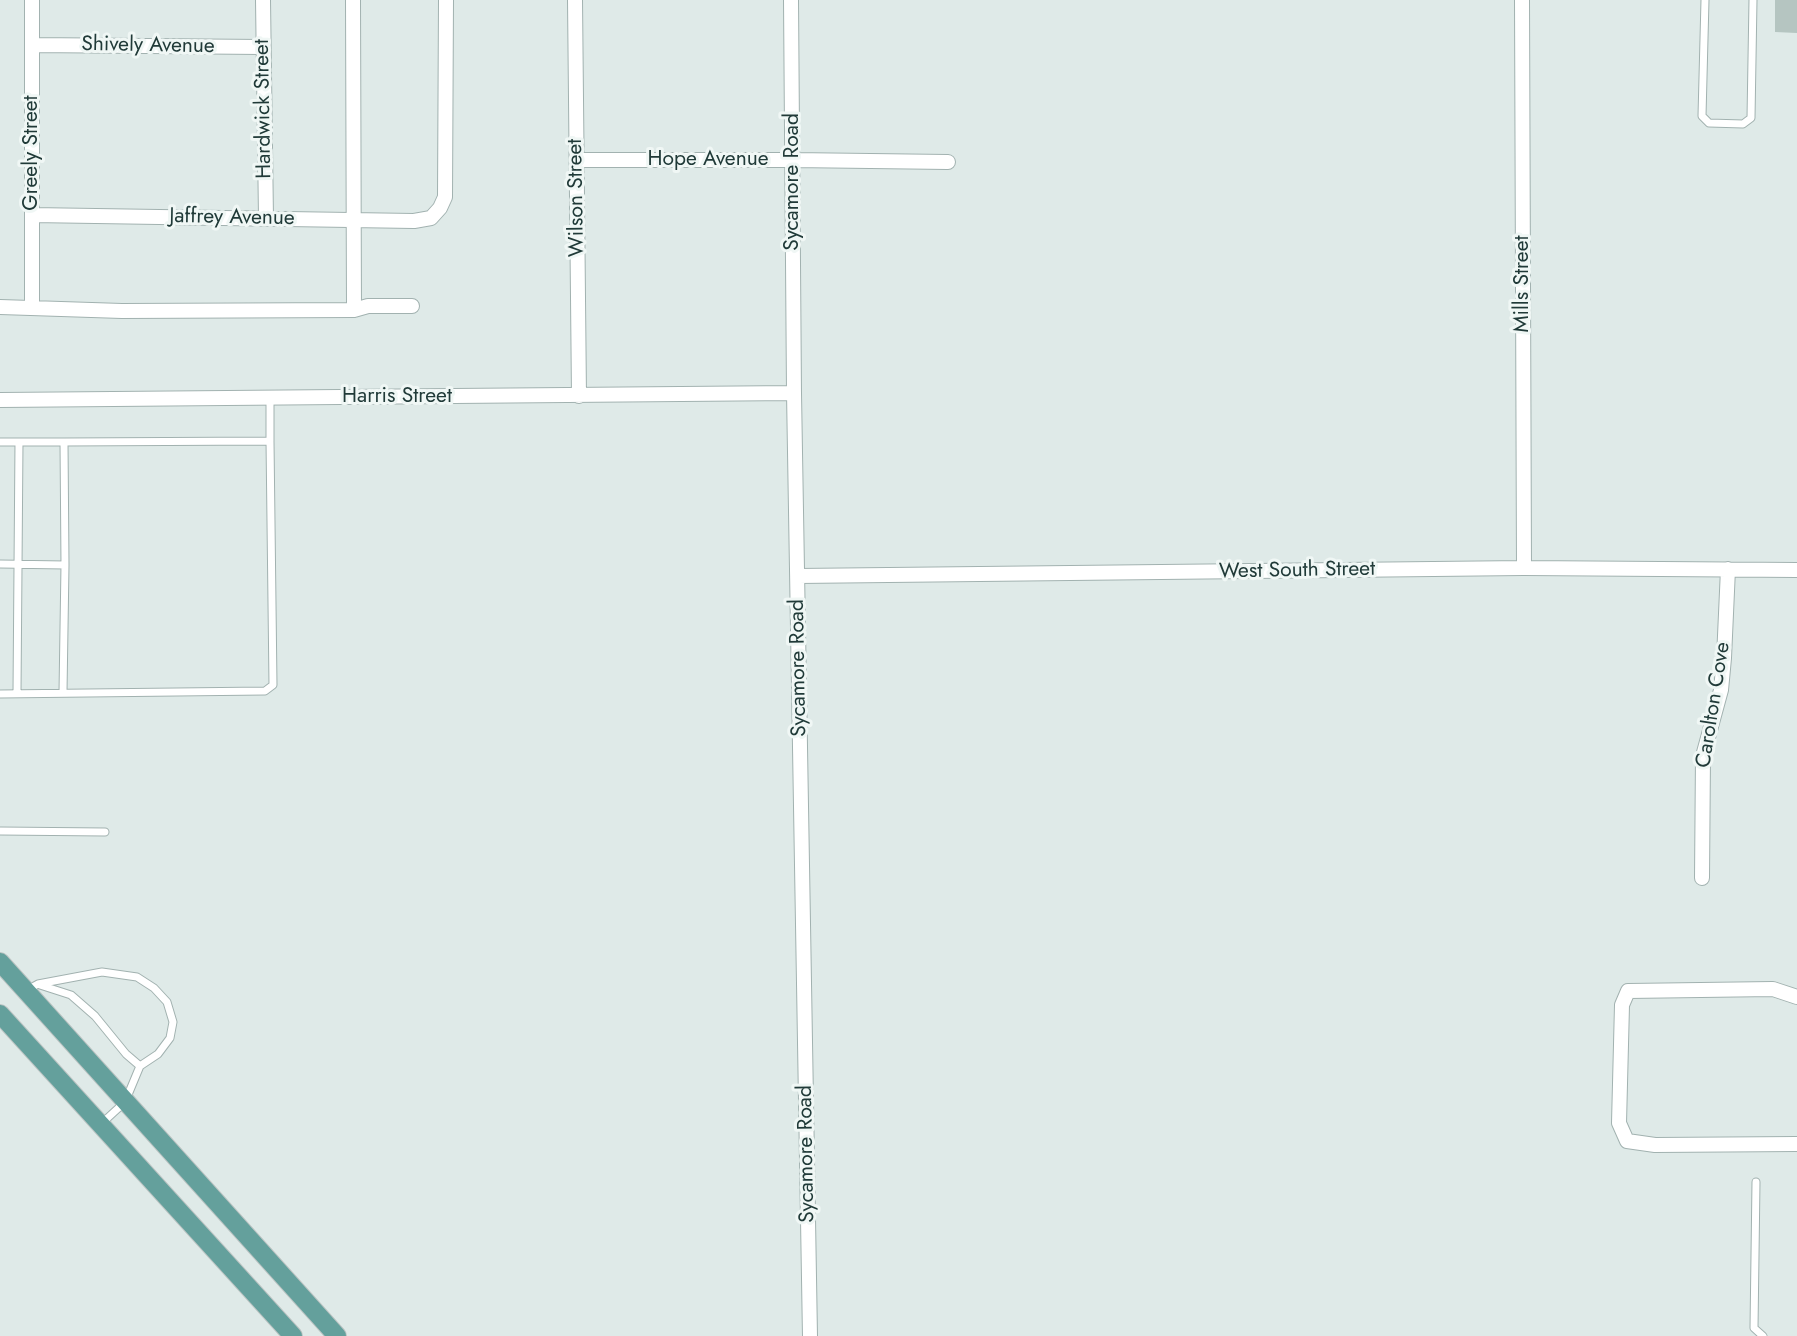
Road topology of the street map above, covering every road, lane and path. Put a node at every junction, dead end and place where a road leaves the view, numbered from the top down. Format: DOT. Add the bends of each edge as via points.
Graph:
graph roads {
  1 [pos="32,0"];
  2 [pos="263,0"];
  3 [pos="353,0"];
  4 [pos="446,0"];
  5 [pos="575,0"];
  6 [pos="791,0"];
  7 [pos="1522,0"];
  8 [pos="1705,0"];
  9 [pos="1753,0"];
  10 [pos="32,45"];
  11 [pos="263,47"];
  12 [pos="577,160"];
  13 [pos="793,160"];
  14 [pos="948,162"];
  15 [pos="32,215"];
  16 [pos="266,218"];
  17 [pos="354,219"];
  18 [pos="412,306"];
  19 [pos="0,307"];
  20 [pos="32,307"];
  21 [pos="354,310"];
  22 [pos="794,393"];
  23 [pos="579,396"];
  24 [pos="270,398"];
  25 [pos="0,400"];
  26 [pos="270,441"];
  27 [pos="0,442"];
  28 [pos="19,442"];
  29 [pos="64,442"];
  30 [pos="0,564"];
  31 [pos="17,564"];
  32 [pos="65,565"];
  33 [pos="1524,568"];
  34 [pos="1728,569"];
  35 [pos="1797,570"];
  36 [pos="798,576"];
  37 [pos="17,692"];
  38 [pos="63,692"];
  39 [pos="0,694"];
  40 [pos="0,831"];
  41 [pos="105,832"];
  42 [pos="1702,878"];
  43 [pos="0,962"];
  44 [pos="32,987"];
  45 [pos="1797,997"];
  46 [pos="0,1014"];
  47 [pos="140,1066"];
  48 [pos="125,1102"];
  49 [pos="101,1124"];
  50 [pos="1797,1144"];
  51 [pos="1756,1182"];
  52 [pos="293,1336"];
  53 [pos="337,1336"];
  54 [pos="810,1336"];
  55 [pos="1763,1336"];
  1 -- 10 [label="street, Greely Street"];
  2 -- 11 [label="street, Hardwick Street"];
  3 -- 17 [label="street"];
  4 -- 17 [label="street, Jaffrey Avenue" via="445,197 431,218"];
  5 -- 12 [label="street, Wilson Street"];
  6 -- 13 [label="street, Sycamore Road"];
  7 -- 33 [label="street, Mills Street"];
  8 -- 9 [label="lane" via="1702,116 1709,123 1743,124 1751,118"];
  10 -- 11 [label="street, Shively Avenue"];
  10 -- 15 [label="street, Greely Street"];
  11 -- 16 [label="street, Hardwick Street"];
  12 -- 13 [label="street, Hope Avenue"];
  12 -- 23 [label="street, Wilson Street"];
  13 -- 14 [label="street, Hope Avenue"];
  13 -- 22 [label="street, Sycamore Road"];
  15 -- 16 [label="street, Jaffrey Avenue"];
  15 -- 20 [label="street, Greely Street"];
  16 -- 17 [label="street, Jaffrey Avenue"];
  17 -- 21 [label="street"];
  18 -- 21 [label="street" via="368,306"];
  19 -- 20 [label="street"];
  20 -- 21 [label="street" via="122,311"];
  22 -- 23 [label="street, Harris Street"];
  22 -- 36 [label="street, Sycamore Road"];
  23 -- 24 [label="street, Harris Street"];
  24 -- 25 [label="street, Harris Street"];
  24 -- 26 [label="lane"];
  26 -- 29 [label="lane"];
  26 -- 38 [label="lane" via="273,685 265,691"];
  27 -- 28 [label="lane"];
  28 -- 29 [label="lane"];
  28 -- 31 [label="lane"];
  29 -- 32 [label="lane"];
  30 -- 31 [label="lane"];
  31 -- 32 [label="lane"];
  31 -- 37 [label="lane"];
  32 -- 38 [label="lane"];
  33 -- 34 [label="street, West South Street"];
  33 -- 36 [label="street, West South Street"];
  34 -- 35 [label="street, West South Street"];
  34 -- 42 [label="street, Carolton Cove" via="1721,690 1703,756"];
  36 -- 54 [label="street, Sycamore Road"];
  37 -- 38 [label="lane"];
  37 -- 39 [label="lane"];
  40 -- 41 [label="lane"];
  43 -- 44 [label="main road"];
  44 -- 47 [label="lane" via="71,995"];
  44 -- 47 [label="lane" via="102,972 137,977 154,988 167,1002 173,1022 170,1038 158,1054"];
  44 -- 48 [label="main road"];
  45 -- 50 [label="street" via="1773,989 1628,991 1622,1005 1619,1123 1627,1141 1655,1145"];
  46 -- 49 [label="main road"];
  47 -- 48 [label="lane"];
  48 -- 49 [label="lane"];
  48 -- 53 [label="main road"];
  49 -- 52 [label="main road"];
  51 -- 55 [label="lane" via="1754,1328"];
}
